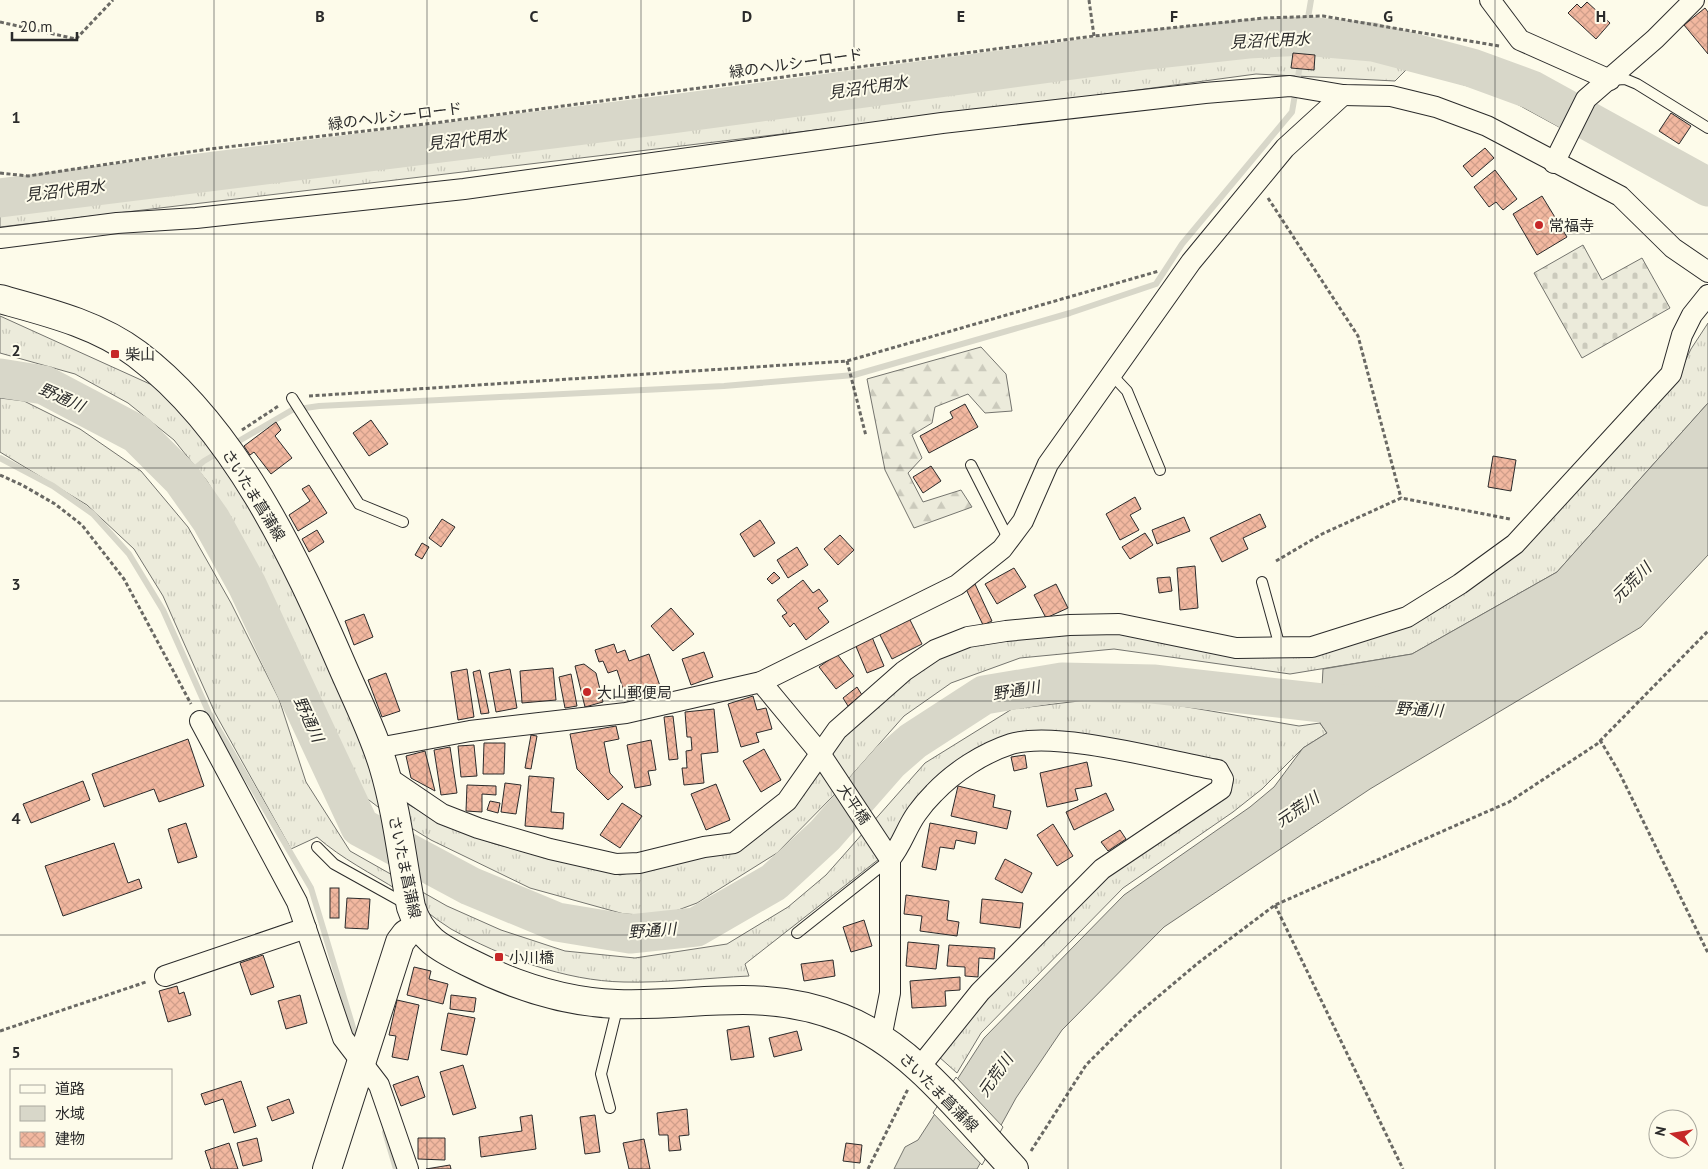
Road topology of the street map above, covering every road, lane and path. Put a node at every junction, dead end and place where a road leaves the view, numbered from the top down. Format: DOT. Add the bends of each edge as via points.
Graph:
graph roads {
  1 [pos="113,0"];
  2 [pos="1089,0"];
  3 [pos="1490,0"];
  4 [pos="1694,0"];
  5 [pos="0,22"];
  6 [pos="1094,36"];
  7 [pos="1502,46"];
  8 [pos="1610,80"];
  9 [pos="1343,95"];
  10 [pos="1708,128"];
  11 [pos="1554,163"];
  12 [pos="0,173"];
  13 [pos="1258,181"];
  14 [pos="0,238"];
  15 [pos="1191,262"];
  16 [pos="1708,272"];
  17 [pos="1708,295"];
  18 [pos="0,299"];
  19 [pos="847,361"];
  20 [pos="1111,374"];
  21 [pos="294,399"];
  22 [pos="866,436"];
  23 [pos="225,448"];
  24 [pos="971,465"];
  25 [pos="1160,470"];
  26 [pos="0,475"];
  27 [pos="1401,498"];
  28 [pos="403,522"];
  29 [pos="1533,524"];
  30 [pos="1009,540"];
  31 [pos="1276,561"];
  32 [pos="1262,582"];
  33 [pos="1708,632"];
  34 [pos="1280,647"];
  35 [pos="761,682"];
  36 [pos="200,721"];
  37 [pos="1600,740"];
  38 [pos="378,748"];
  39 [pos="820,753"];
  40 [pos="388,782"];
  41 [pos="317,847"];
  42 [pos="889,856"];
  43 [pos="1275,906"];
  44 [pos="413,911"];
  45 [pos="306,928"];
  46 [pos="797,933"];
  47 [pos="1708,953"];
  48 [pos="166,976"];
  49 [pos="618,1004"];
  50 [pos="0,1031"];
  51 [pos="881,1038"];
  52 [pos="362,1061"];
  53 [pos="922,1072"];
  54 [pos="610,1108"];
  55 [pos="1019,1163"];
  56 [pos="328,1169"];
  57 [pos="408,1169"];
  58 [pos="868,1169"];
  59 [pos="1403,1169"];
  1 -- 5 [label="path" via="76,39"];
  2 -- 6 [label="path"];
  3 -- 8 [label="street" via="1520,40"];
  4 -- 8 [label="street"];
  6 -- 7 [label="path, 緑のヘルシーロード" via="1264,18 1323,16"];
  6 -- 12 [label="path, 緑のヘルシーロード" via="434,123 209,149 28,176"];
  8 -- 10 [label="lane" via="1625,79 1637,84"];
  8 -- 11 [label="street" via="1586,99"];
  9 -- 11 [label="street" via="1392,96 1436,107 1487,126"];
  9 -- 13 [label="street" via="1286,148"];
  9 -- 14 [label="street" via="1290,86 1205,93 942,124 464,189 196,218 117,223"];
  11 -- 16 [label="street" via="1620,196 1674,248"];
  13 -- 15 [label="street"];
  13 -- 27 [label="path" via="1358,336"];
  15 -- 19 [label="path"];
  15 -- 20 [label="street"];
  17 -- 29 [label="street" via="1692,315 1682,335 1671,374"];
  18 -- 23 [label="main road, さいたま菖蒲線" via="76,321 136,353 193,405"];
  19 -- 21 [label="path"];
  19 -- 22 [label="path"];
  20 -- 25 [label="lane" via="1127,391"];
  20 -- 30 [label="street" via="1048,464 1024,521"];
  21 -- 23 [label="path"];
  21 -- 28 [label="lane" via="359,504"];
  23 -- 38 [label="main road, さいたま菖蒲線" via="290,555"];
  24 -- 30 [label="lane"];
  26 -- 36 [label="path" via="55,504 82,525 124,579"];
  27 -- 29 [label="path"];
  27 -- 31 [label="path" via="1322,534"];
  29 -- 34 [label="street" via="1515,544 1407,617 1312,647"];
  30 -- 35 [label="street" via="1002,550 957,585"];
  32 -- 34 [label="lane"];
  33 -- 37 [label="path"];
  34 -- 39 [label="street" via="1236,648 1119,624 1060,626 968,637 935,650 904,671 837,730"];
  35 -- 38 [label="street" via="626,713 470,731"];
  35 -- 39 [label="street, 大平橋"];
  36 -- 45 [label="street" via="297,902"];
  37 -- 43 [label="path" via="1509,802"];
  37 -- 47 [label="path"];
  38 -- 40 [label="main road, さいたま菖蒲線"];
  39 -- 40 [label="street" via="787,801 734,843 638,863 616,864 478,828 442,814"];
  39 -- 42 [label="street, 大平橋"];
  40 -- 44 [label="main road, さいたま菖蒲線"];
  41 -- 44 [label="lane" via="334,864"];
  42 -- 46 [label="lane"];
  42 -- 51 [label="street" via="890,993"];
  42 -- 53 [label="street" via="900,848 916,814 936,792 959,772 1012,744 1037,740 1092,746 1218,770 1223,780 1221,789 1102,869 980,992"];
  43 -- 55 [label="path" via="1198,964 1128,1023 1086,1065"];
  43 -- 59 [label="path"];
  44 -- 49 [label="main road, さいたま菖蒲線" via="426,937 488,972 568,998"];
  44 -- 52 [label="main road"];
  45 -- 48 [label="street"];
  45 -- 52 [label="street" via="342,1038"];
  48 -- 50 [label="path"];
  49 -- 51 [label="main road, さいたま菖蒲線" via="721,999 774,1001 840,1018"];
  49 -- 54 [label="lane" via="601,1074"];
  51 -- 53 [label="main road, さいたま菖蒲線"];
  52 -- 56 [label="main road"];
  52 -- 57 [label="street" via="379,1086"];
  53 -- 55 [label="main road, さいたま菖蒲線"];
  53 -- 58 [label="path"];
}
